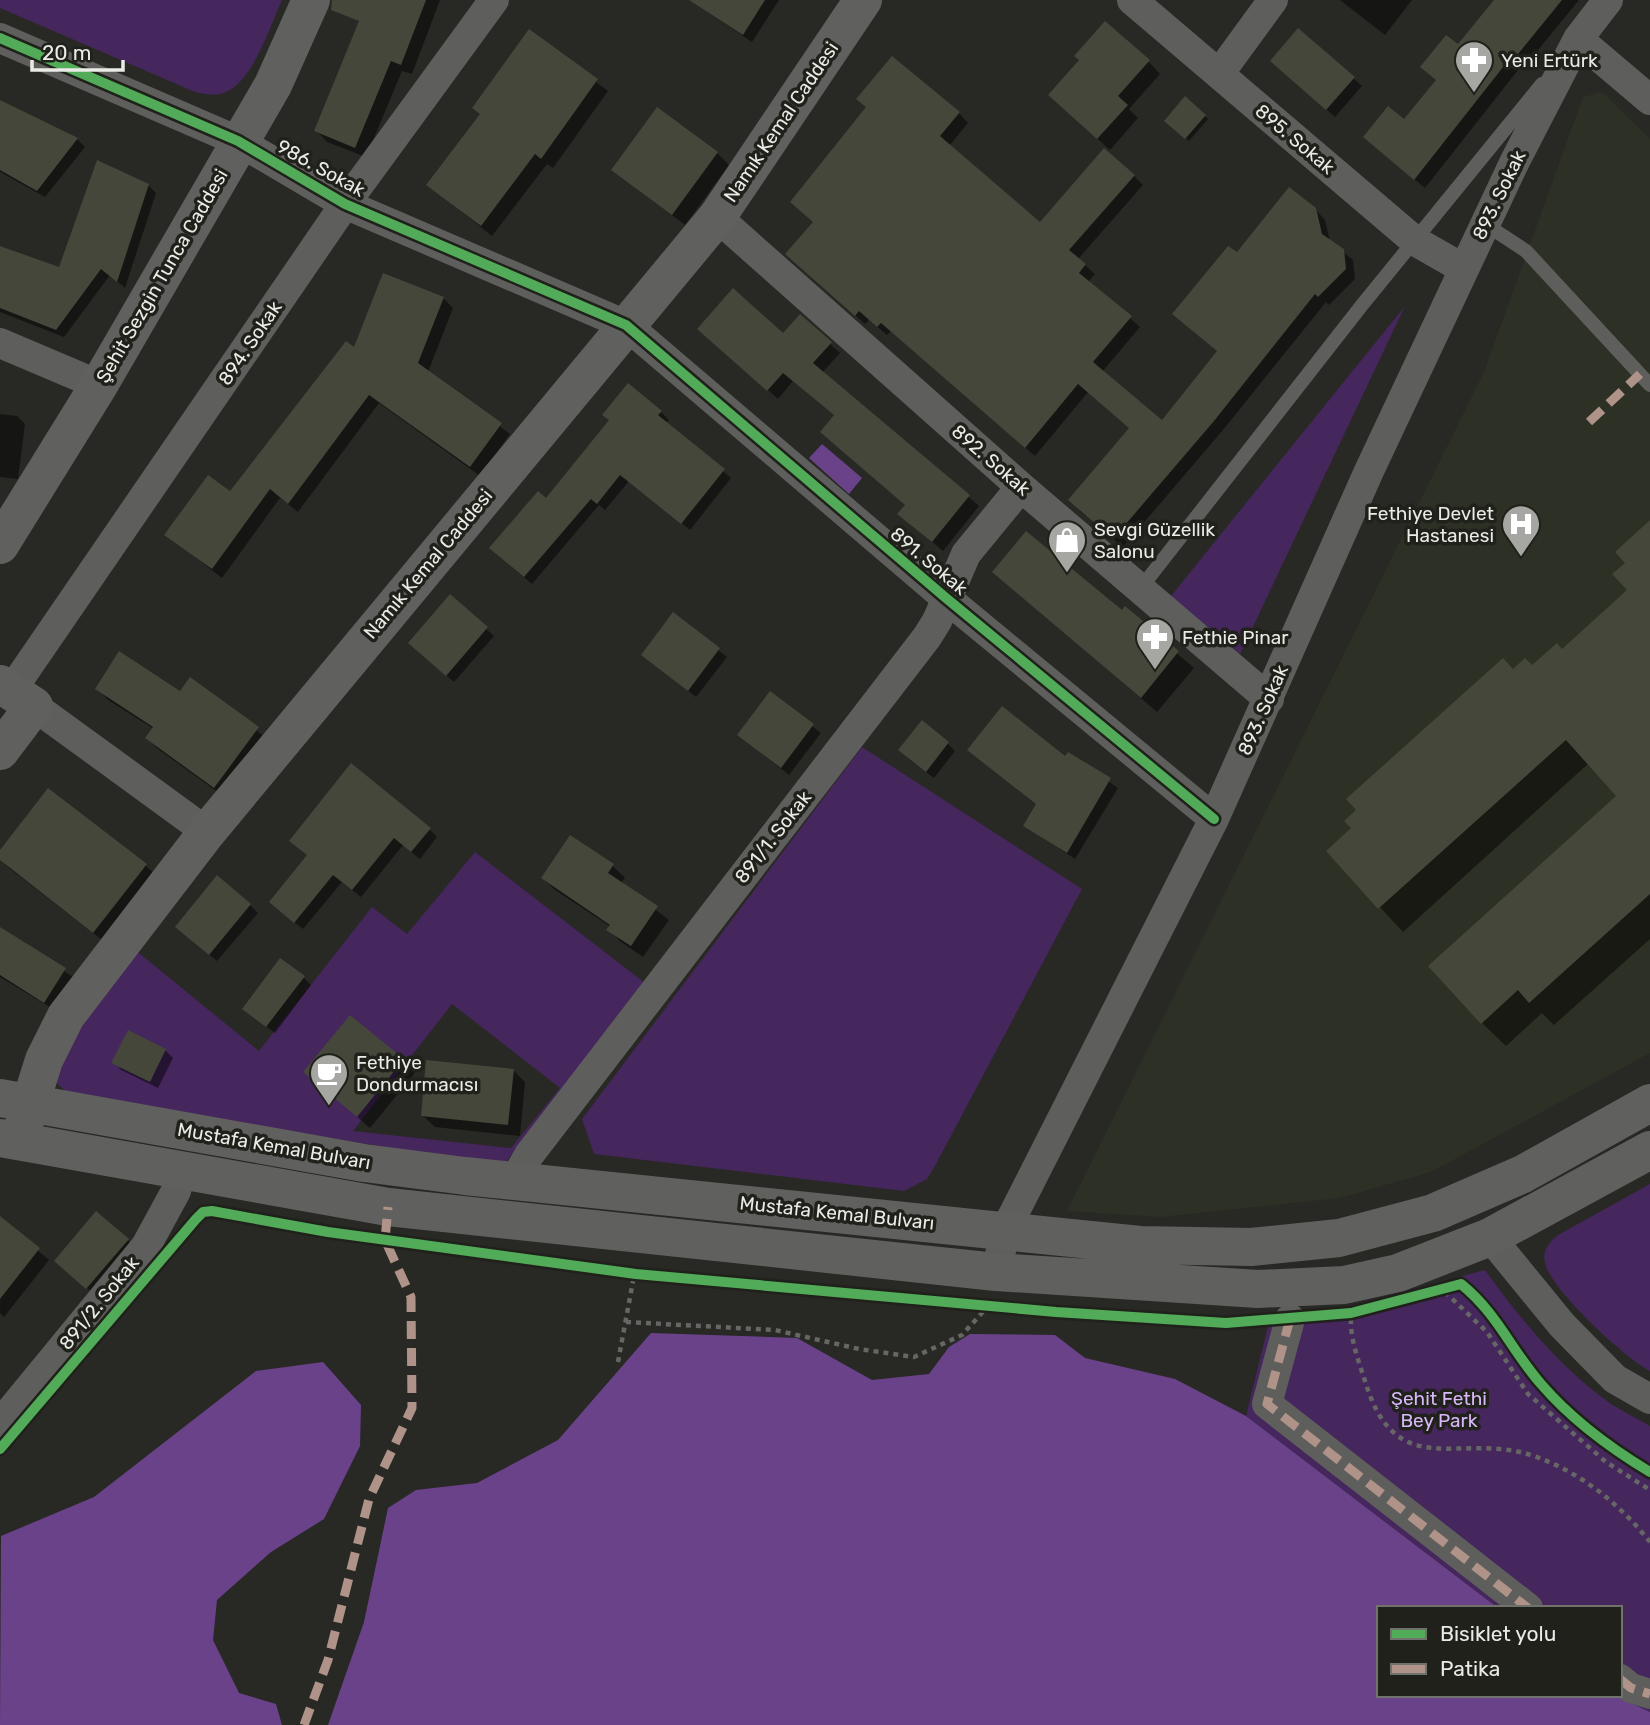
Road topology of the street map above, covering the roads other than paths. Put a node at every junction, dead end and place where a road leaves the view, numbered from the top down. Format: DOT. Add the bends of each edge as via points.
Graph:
graph roads {
  1 [pos="311,0"];
  2 [pos="495,0"];
  3 [pos="863,0"];
  4 [pos="1132,0"];
  5 [pos="1273,0"];
  6 [pos="1608,0"];
  7 [pos="0,38"];
  8 [pos="1578,39"];
  9 [pos="1219,74"];
  10 [pos="1650,100"];
  11 [pos="239,141"];
  12 [pos="345,204"];
  13 [pos="717,217"];
  14 [pos="1485,224"];
  15 [pos="1415,241"];
  16 [pos="1464,270"];
  17 [pos="626,324"];
  18 [pos="0,343"];
  19 [pos="99,384"];
  20 [pos="1650,385"];
  21 [pos="1021,487"];
  22 [pos="0,545"];
  23 [pos="1140,589"];
  24 [pos="946,598"];
  25 [pos="15,693"];
  26 [pos="1269,699"];
  27 [pos="0,751"];
  28 [pos="1214,819"];
  29 [pos="207,832"];
  30 [pos="14,1100"];
  31 [pos="1650,1102"];
  32 [pos="10,1140"];
  33 [pos="1650,1150"];
  34 [pos="181,1171"];
  35 [pos="514,1181"];
  36 [pos="1006,1229"];
  37 [pos="1490,1237"];
  38 [pos="996,1295"];
  39 [pos="1290,1319"];
  40 [pos="1650,1399"];
  41 [pos="0,1424"];
  42 [pos="1525,1606"];
  43 [pos="1622,1681"];
  44 [pos="1650,1695"];
  1 -- 11 [label="main road, Şehit Sezgin Tunca Caddesi" via="272,85"];
  2 -- 12 [label="street, 894. Sokak"];
  3 -- 13 [label="main road, Namık Kemal Caddesi"];
  4 -- 9 [label="street, 895. Sokak"];
  5 -- 9 [label="street"];
  6 -- 8 [label="street, 893. Sokak"];
  7 -- 11 [label="street, 986. Sokak"];
  8 -- 10 [label="street"];
  8 -- 14 [label="street, 893. Sokak"];
  8 -- 15 [label="lane"];
  9 -- 15 [label="street, 895. Sokak"];
  11 -- 12 [label="street, 986. Sokak"];
  11 -- 19 [label="main road, Şehit Sezgin Tunca Caddesi"];
  12 -- 17 [label="street, 986. Sokak"];
  12 -- 25 [label="street, 894. Sokak"];
  13 -- 17 [label="main road, Namık Kemal Caddesi"];
  13 -- 21 [label="street, 892. Sokak"];
  14 -- 16 [label="street, 893. Sokak"];
  14 -- 20 [label="lane" via="1526,251"];
  15 -- 16 [label="street, 895. Sokak"];
  15 -- 23 [label="lane"];
  16 -- 26 [label="street, 893. Sokak"];
  17 -- 24 [label="street, 891. Sokak"];
  17 -- 29 [label="main road, Namık Kemal Caddesi"];
  18 -- 19 [label="street"];
  19 -- 22 [label="main road, Şehit Sezgin Tunca Caddesi"];
  21 -- 23 [label="street, 892. Sokak"];
  21 -- 24 [label="street, 891/1. Sokak" via="967,554"];
  23 -- 26 [label="street, 892. Sokak"];
  24 -- 28 [label="street, 891. Sokak"];
  24 -- 35 [label="street, 891/1. Sokak" via="927,637 529,1155"];
  25 -- 27 [label="main road"];
  25 -- 29 [label="street"];
  26 -- 28 [label="street, 893. Sokak"];
  28 -- 36 [label="street, 893. Sokak"];
  29 -- 30 [label="main road, Namık Kemal Caddesi" via="66,1016"];
  30 -- 32 [label="main road, Namık Kemal Caddesi"];
  30 -- 35 [label="main road, Mustafa Kemal Bulvarı" via="364,1163"];
  31 -- 36 [label="main road, Mustafa Kemal Bulvarı" via="1523,1174 1433,1213 1339,1238 1251,1247 1140,1245"];
  32 -- 34 [label="main road"];
  33 -- 37 [label="main road"];
  34 -- 38 [label="main road" via="388,1207"];
  34 -- 41 [label="street, 891/2. Sokak" via="176,1191 146,1246"];
  35 -- 36 [label="main road, Mustafa Kemal Bulvarı"];
  36 -- 38 [label="street, 893. Sokak"];
  37 -- 38 [label="main road" via="1398,1273 1310,1288"];
  37 -- 40 [label="street" via="1562,1325 1615,1379"];
  39 -- 42 [label="street" via="1267,1405"];
  43 -- 44 [label="street"];
}
